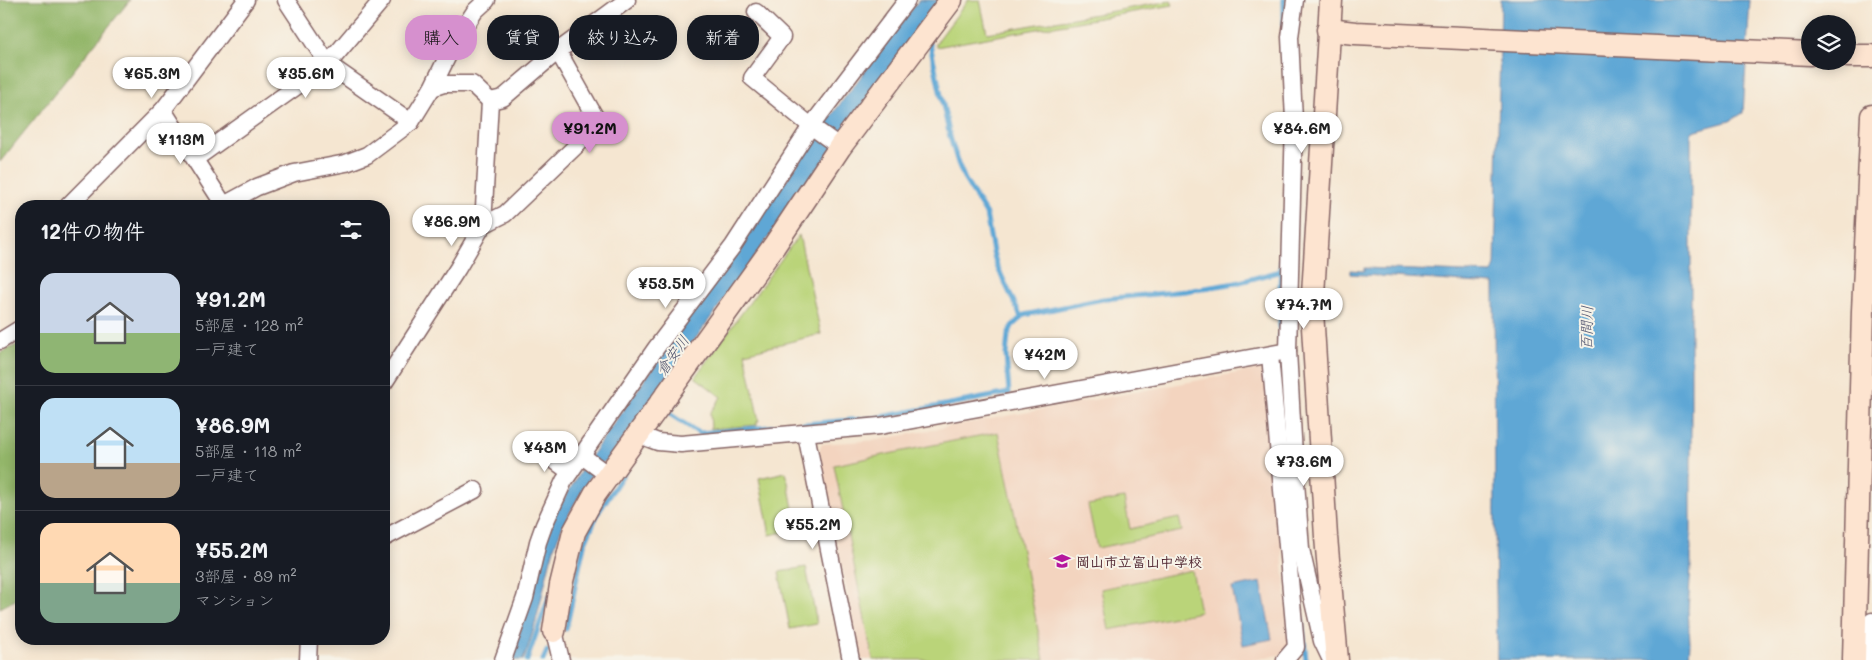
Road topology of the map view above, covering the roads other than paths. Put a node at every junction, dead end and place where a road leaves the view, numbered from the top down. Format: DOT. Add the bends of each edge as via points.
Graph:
graph roads {
  1 [pos="246,0"];
  2 [pos="286,0"];
  3 [pos="382,0"];
  4 [pos="487,0"];
  5 [pos="627,0"];
  6 [pos="907,0"];
  7 [pos="951,0"];
  8 [pos="1295,0"];
  9 [pos="1331,0"];
  10 [pos="756,12"];
  11 [pos="1328,30"];
  12 [pos="559,50"];
  13 [pos="559,53"];
  14 [pos="1801,54"];
  15 [pos="1856,56"];
  16 [pos="1872,56"];
  17 [pos="547,60"];
  18 [pos="328,64"];
  19 [pos="432,88"];
  20 [pos="490,101"];
  21 [pos="163,110"];
  22 [pos="1872,116"];
  23 [pos="411,122"];
  24 [pos="814,128"];
  25 [pos="837,145"];
  26 [pos="195,158"];
  27 [pos="74,200"];
  28 [pos="220,200"];
  29 [pos="234,200"];
  30 [pos="483,225"];
  31 [pos="1868,313"];
  32 [pos="15,332"];
  33 [pos="0,341"];
  34 [pos="1288,351"];
  35 [pos="1270,355"];
  36 [pos="390,373"];
  37 [pos="637,434"];
  38 [pos="806,434"];
  39 [pos="539,449"];
  40 [pos="584,457"];
  41 [pos="570,472"];
  42 [pos="604,473"];
  43 [pos="475,490"];
  44 [pos="390,535"];
  45 [pos="1294,550"];
  46 [pos="1872,621"];
  47 [pos="554,630"];
  48 [pos="309,645"];
  49 [pos="308,660"];
  50 [pos="503,660"];
  51 [pos="561,660"];
  52 [pos="851,660"];
  53 [pos="1286,660"];
  54 [pos="1331,660"];
  55 [pos="1337,660"];
  56 [pos="1854,660"];
  57 [pos="1866,660"];
  1 -- 21 [label="street"];
  2 -- 18 [label="street"];
  3 -- 18 [label="street"];
  4 -- 19 [label="street" via="475,11 454,43"];
  5 -- 12 [label="street"];
  6 -- 24 [label="street"];
  7 -- 25 [label="street"];
  8 -- 34 [label="street" via="1290,37 1294,120"];
  9 -- 11 [label="street"];
  10 -- 24 [label="street" via="782,37 752,78"];
  11 -- 14 [label="street"];
  11 -- 55 [label="street" via="1312,311"];
  13 -- 30 [label="street" via="599,124 505,214"];
  15 -- 16 [label="street"];
  17 -- 20 [label="street" via="503,98"];
  18 -- 23 [label="street"];
  18 -- 26 [label="street"];
  19 -- 20 [label="street" via="444,84 472,84"];
  19 -- 23 [label="street"];
  20 -- 30 [label="street"];
  21 -- 26 [label="street"];
  21 -- 27 [label="street"];
  22 -- 31 [label="street"];
  23 -- 29 [label="street" via="368,155 346,163 294,173"];
  24 -- 25 [label="street"];
  24 -- 40 [label="street" via="733,246 656,348"];
  25 -- 37 [label="street" via="774,246"];
  26 -- 28 [label="street"];
  30 -- 36 [label="street"];
  31 -- 56 [label="street"];
  32 -- 33 [label="street"];
  34 -- 35 [label="street"];
  34 -- 45 [label="street"];
  35 -- 38 [label="street" via="880,426"];
  35 -- 45 [label="street"];
  37 -- 38 [label="street" via="658,442 681,444"];
  37 -- 42 [label="street"];
  38 -- 52 [label="street"];
  39 -- 41 [label="street"];
  40 -- 41 [label="street"];
  40 -- 42 [label="street"];
  41 -- 50 [label="street" via="550,508 525,598"];
  42 -- 47 [label="street" via="574,532"];
  43 -- 44 [label="street"];
  45 -- 53 [label="street" via="1296,647"];
  45 -- 54 [label="street"];
  46 -- 57 [label="street"];
  47 -- 51 [label="street"];
  48 -- 49 [label="street"];
}
